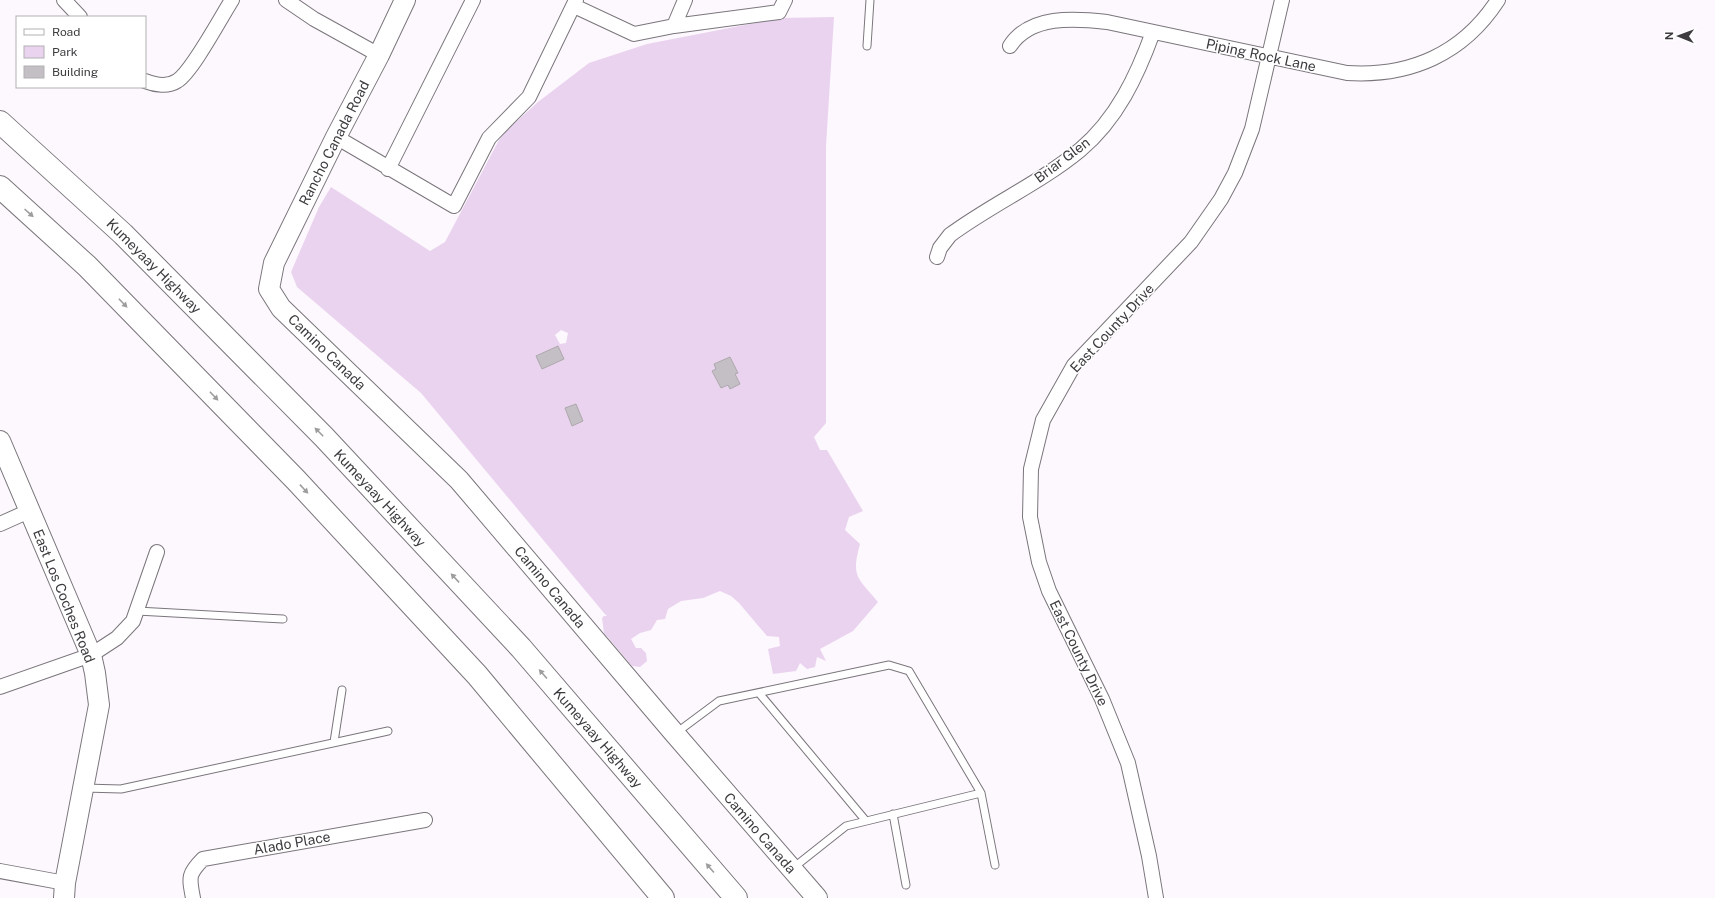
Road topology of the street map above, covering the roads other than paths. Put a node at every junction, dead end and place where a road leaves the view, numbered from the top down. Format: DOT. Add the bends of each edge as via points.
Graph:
graph roads {
  1 [pos="64,0"];
  2 [pos="232,0"];
  3 [pos="286,0"];
  4 [pos="405,0"];
  5 [pos="473,0"];
  6 [pos="686,0"];
  7 [pos="785,0"];
  8 [pos="870,0"];
  9 [pos="1282,0"];
  10 [pos="1498,0"];
  11 [pos="575,3"];
  12 [pos="79,16"];
  13 [pos="674,26"];
  14 [pos="1153,32"];
  15 [pos="867,46"];
  16 [pos="1010,46"];
  17 [pos="379,55"];
  18 [pos="1270,56"];
  19 [pos="146,81"];
  20 [pos="0,122"];
  21 [pos="336,137"];
  22 [pos="388,169"];
  23 [pos="0,187"];
  24 [pos="937,257"];
  25 [pos="269,289"];
  26 [pos="0,440"];
  27 [pos="29,511"];
  28 [pos="0,524"];
  29 [pos="157,552"];
  30 [pos="137,611"];
  31 [pos="283,619"];
  32 [pos="91,655"];
  33 [pos="0,687"];
  34 [pos="342,690"];
  35 [pos="759,693"];
  36 [pos="388,731"];
  37 [pos="675,734"];
  38 [pos="334,742"];
  39 [pos="84,788"];
  40 [pos="981,793"];
  41 [pos="893,814"];
  42 [pos="426,820"];
  43 [pos="866,821"];
  44 [pos="995,865"];
  45 [pos="791,870"];
  46 [pos="0,872"];
  47 [pos="906,885"];
  48 [pos="65,891"];
  49 [pos="193,898"];
  50 [pos="663,898"];
  51 [pos="736,898"];
  52 [pos="817,898"];
  53 [pos="1156,898"];
  1 -- 12 [label="street"];
  2 -- 19 [label="street" via="189,70 179,81 170,85"];
  3 -- 17 [label="street" via="314,19"];
  4 -- 17 [label="street, Rancho Canada Road"];
  5 -- 22 [label="street"];
  6 -- 13 [label="street"];
  7 -- 13 [label="street" via="779,12"];
  8 -- 15 [label="lane"];
  9 -- 18 [label="street, East County Drive"];
  10 -- 18 [label="street, Piping Rock Lane" via="1482,21 1458,44 1429,60 1397,71 1381,74 1347,73"];
  11 -- 13 [label="street" via="634,34"];
  11 -- 22 [label="street" via="529,97 489,138 454,206"];
  14 -- 16 [label="street, Piping Rock Lane" via="1092,20 1058,20 1030,27 1020,33"];
  14 -- 18 [label="street, Piping Rock Lane"];
  14 -- 24 [label="street, Briar Glen" via="1128,92 1089,142 1058,166 950,235"];
  17 -- 21 [label="street, Rancho Canada Road"];
  18 -- 53 [label="street, East County Drive" via="1252,129 1235,173 1221,199 1191,242 1074,365 1043,420 1031,469 1030,517 1039,562 1049,591 1102,699 1128,763"];
  51 -- 20 [label="highway, Kumeyaay Highway, one-way" via="521,648 324,437 123,234"];
  21 -- 22 [label="street"];
  21 -- 25 [label="street, Rancho Canada Road" via="274,263"];
  23 -- 50 [label="highway, one-way" via="87,266 307,492 477,675"];
  25 -- 37 [label="street, Camino Canada" via="281,308 459,480"];
  26 -- 27 [label="street, East Los Coches Road"];
  27 -- 28 [label="street"];
  27 -- 32 [label="street, East Los Coches Road"];
  29 -- 30 [label="street"];
  30 -- 31 [label="lane"];
  30 -- 32 [label="street" via="133,621 117,638"];
  32 -- 33 [label="street"];
  32 -- 39 [label="street, East Los Coches Road" via="99,705"];
  34 -- 38 [label="lane"];
  35 -- 37 [label="lane" via="719,702"];
  35 -- 40 [label="lane" via="889,665 909,671"];
  35 -- 43 [label="lane"];
  36 -- 38 [label="lane"];
  37 -- 45 [label="street, Camino Canada"];
  38 -- 39 [label="lane" via="122,789"];
  39 -- 48 [label="street, East Los Coches Road"];
  40 -- 41 [label="lane"];
  40 -- 44 [label="lane"];
  41 -- 43 [label="lane"];
  41 -- 47 [label="lane"];
  42 -- 49 [label="street, Alado Place" via="203,859 192,870 190,883"];
  43 -- 45 [label="lane" via="846,826"];
  45 -- 52 [label="street, Camino Canada"];
  46 -- 48 [label="street"];
}
